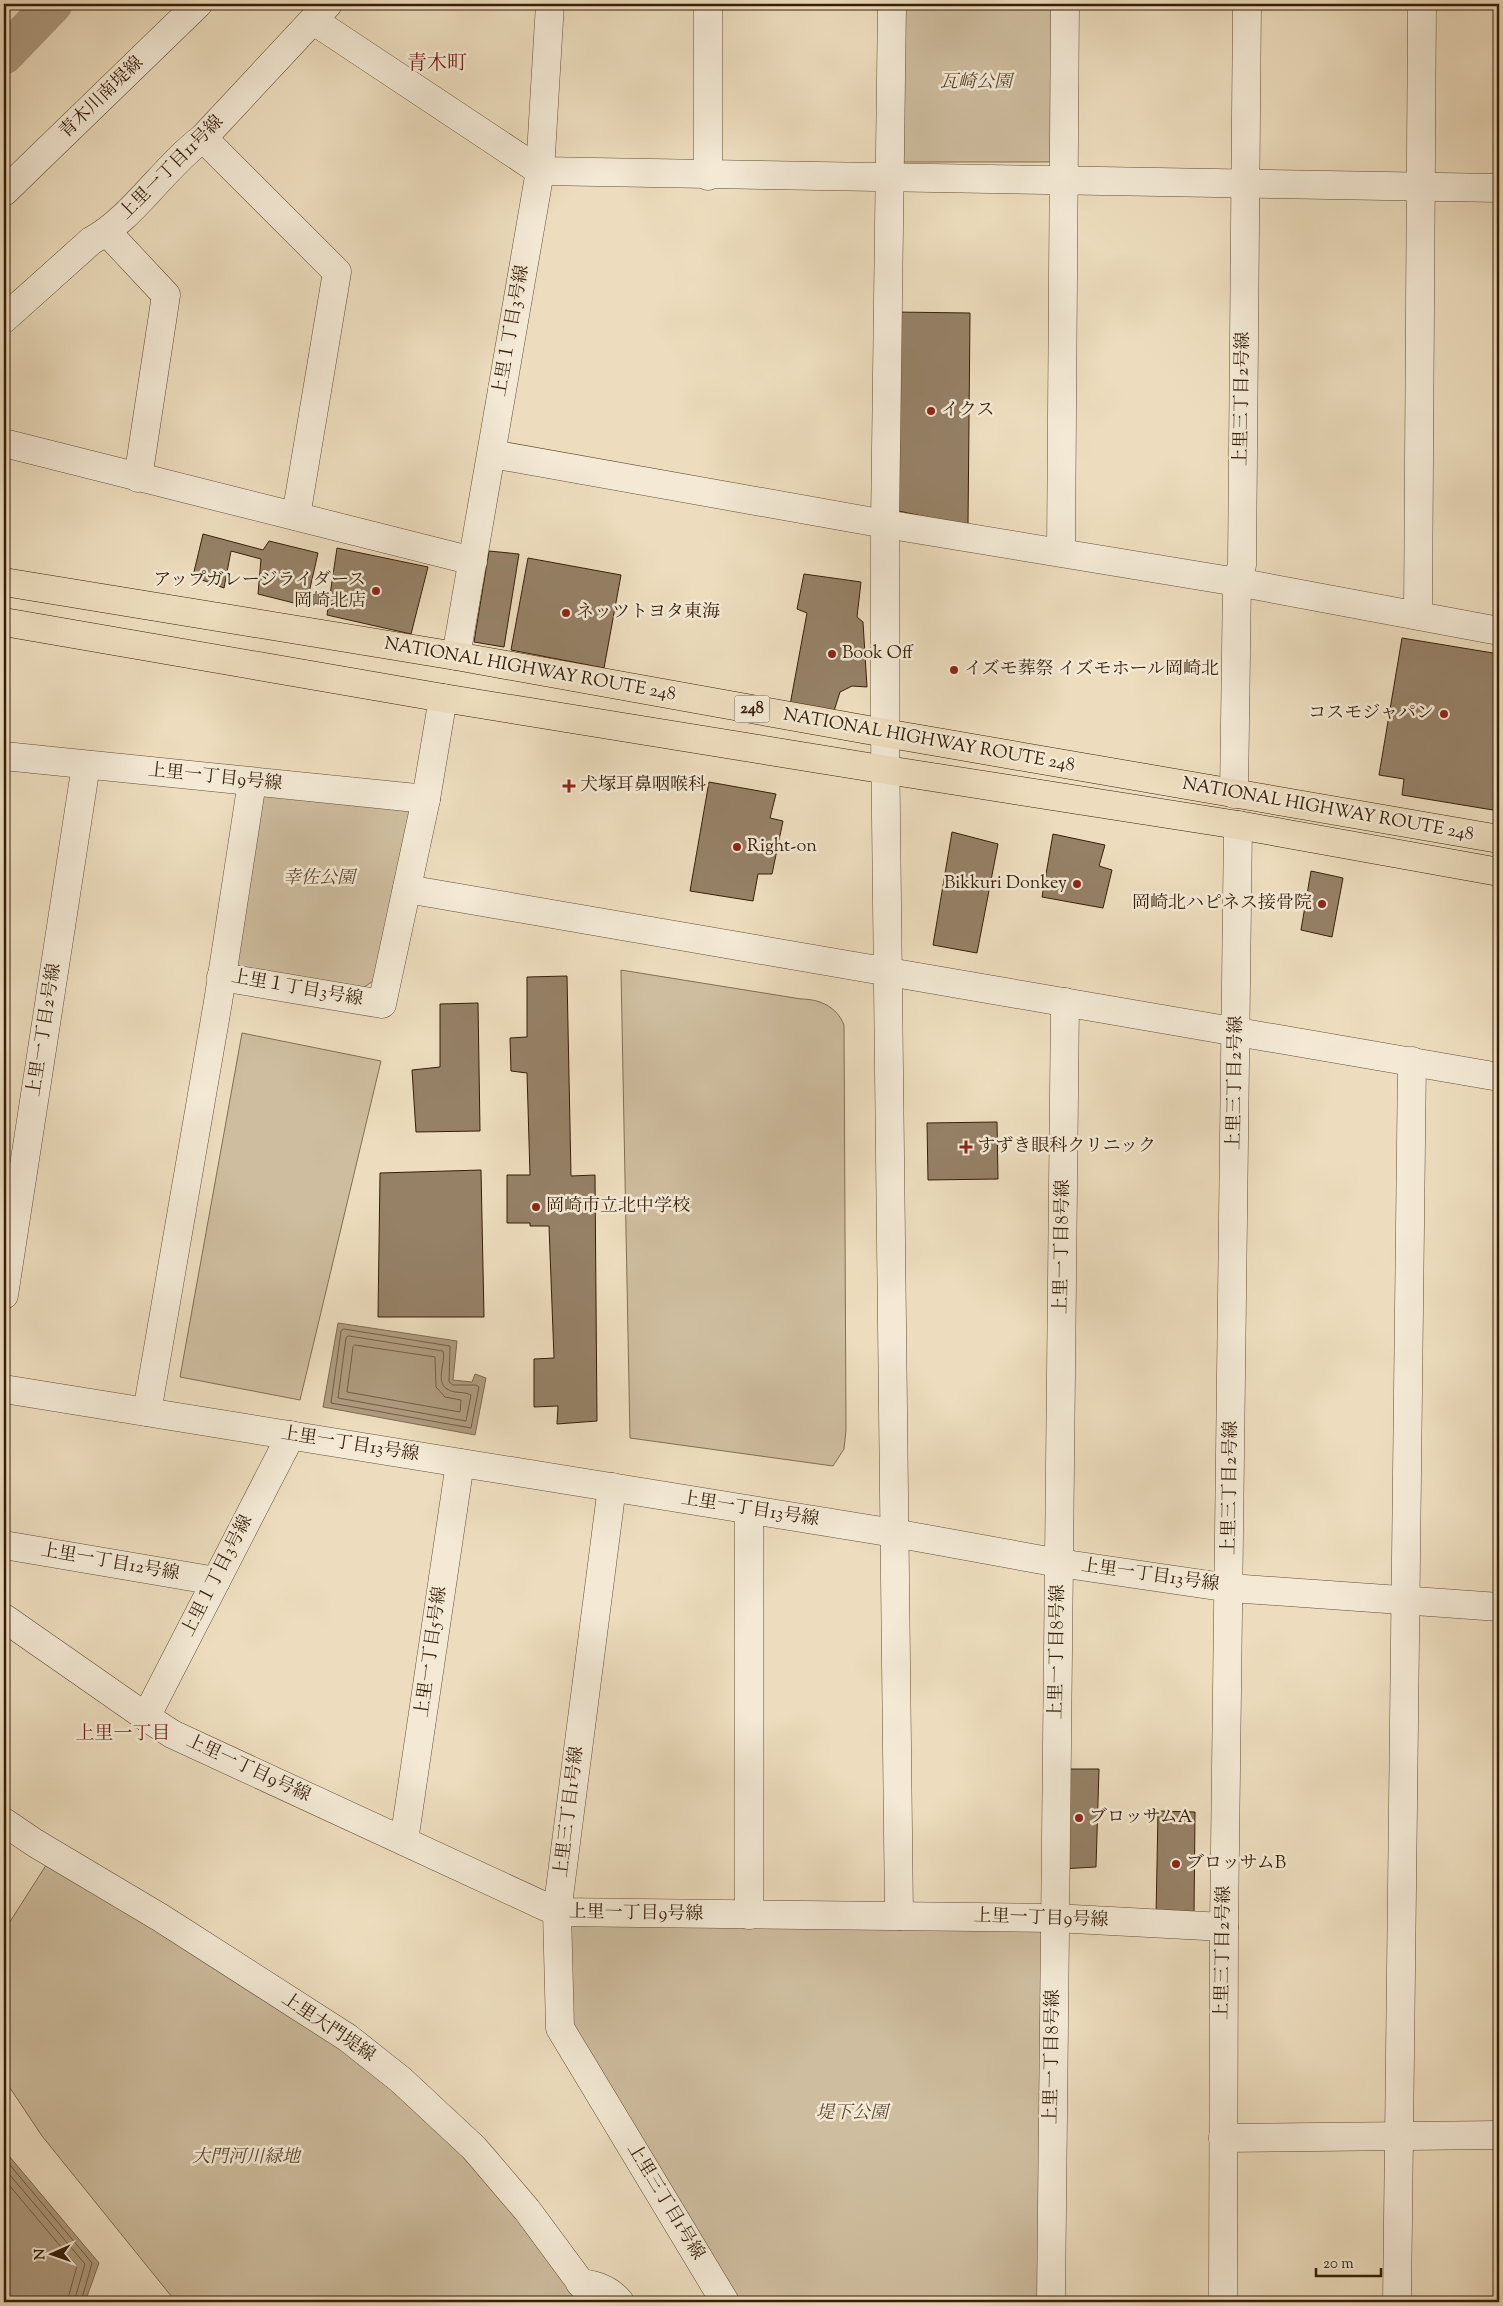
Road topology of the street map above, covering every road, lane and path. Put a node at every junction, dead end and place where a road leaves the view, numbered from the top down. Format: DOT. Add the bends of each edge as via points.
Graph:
graph roads {
  1 [pos="198,4"];
  2 [pos="550,4"];
  3 [pos="708,4"];
  4 [pos="892,4"];
  5 [pos="1065,4"];
  6 [pos="1247,4"];
  7 [pos="1422,4"];
  8 [pos="321,12"];
  9 [pos="203,138"];
  10 [pos="540,171"];
  11 [pos="708,176"];
  12 [pos="889,178"];
  13 [pos="1064,181"];
  14 [pos="1245,185"];
  15 [pos="1420,187"];
  16 [pos="1499,188"];
  17 [pos="4,192"];
  18 [pos="108,232"];
  19 [pos="4,319"];
  20 [pos="4,443"];
  21 [pos="492,454"];
  22 [pos="138,478"];
  23 [pos="296,516"];
  24 [pos="885,524"];
  25 [pos="1061,552"];
  26 [pos="473,560"];
  27 [pos="4,582"];
  28 [pos="1237,582"];
  29 [pos="1418,615"];
  30 [pos="4,622"];
  31 [pos="1499,630"];
  32 [pos="456,656"];
  33 [pos="443,698"];
  34 [pos="885,734"];
  35 [pos="4,756"];
  36 [pos="86,765"];
  37 [pos="887,770"];
  38 [pos="252,782"];
  39 [pos="1234,794"];
  40 [pos="426,800"];
  41 [pos="1238,825"];
  42 [pos="1499,839"];
  43 [pos="1499,872"];
  44 [pos="407,889"];
  45 [pos="887,971"];
  46 [pos="221,977"];
  47 [pos="1065,1002"];
  48 [pos="1237,1032"];
  49 [pos="1412,1061"];
  50 [pos="1499,1077"];
  51 [pos="4,1295"];
  52 [pos="4,1389"];
  53 [pos="146,1412"];
  54 [pos="291,1435"];
  55 [pos="460,1462"];
  56 [pos="612,1487"];
  57 [pos="749,1510"];
  58 [pos="894,1533"];
  59 [pos="4,1545"];
  60 [pos="1059,1563"];
  61 [pos="216,1581"];
  62 [pos="1230,1588"];
  63 [pos="1405,1601"];
  64 [pos="1499,1608"];
  65 [pos="4,1618"];
  66 [pos="146,1717"];
  67 [pos="4,1822"];
  68 [pos="404,1841"];
  69 [pos="557,1912"];
  70 [pos="749,1915"];
  71 [pos="899,1916"];
  72 [pos="1054,1918"];
  73 [pos="1224,1928"];
  74 [pos="1499,2135"];
  75 [pos="1400,2136"];
  76 [pos="1223,2138"];
  77 [pos="587,2292"];
  78 [pos="620,2302"];
  79 [pos="725,2302"];
  80 [pos="1051,2302"];
  81 [pos="1222,2302"];
  82 [pos="1397,2302"];
  1 -- 17 [label="street, 青木川南堤線"];
  2 -- 10 [label="street, 上里１丁目3号線"];
  3 -- 11 [label="street"];
  4 -- 12 [label="street"];
  5 -- 13 [label="street"];
  6 -- 14 [label="street, 上里三丁目2号線"];
  7 -- 15 [label="street"];
  8 -- 9 [label="street, 上里一丁目11号線"];
  8 -- 10 [label="street"];
  9 -- 18 [label="street, 上里一丁目11号線" via="184,152"];
  9 -- 23 [label="street" via="337,272"];
  10 -- 11 [label="street"];
  10 -- 21 [label="street, 上里１丁目3号線"];
  11 -- 12 [label="street"];
  12 -- 13 [label="street"];
  12 -- 24 [label="street"];
  13 -- 14 [label="street"];
  13 -- 25 [label="street"];
  14 -- 15 [label="street"];
  14 -- 28 [label="street, 上里三丁目2号線" via="1242,564"];
  15 -- 16 [label="street"];
  15 -- 29 [label="street"];
  18 -- 19 [label="street, 上里一丁目11号線" via="91,241"];
  18 -- 22 [label="street" via="166,295"];
  20 -- 22 [label="street"];
  21 -- 24 [label="street"];
  21 -- 26 [label="street, 上里１丁目3号線"];
  22 -- 23 [label="street"];
  23 -- 26 [label="street"];
  24 -- 25 [label="street"];
  24 -- 34 [label="street"];
  25 -- 28 [label="street"];
  26 -- 32 [label="street, 上里１丁目3号線"];
  27 -- 32 [label="highway, NATIONAL HIGHWAY ROUTE 248 / 248"];
  28 -- 29 [label="street"];
  28 -- 39 [label="street, 上里三丁目2号線"];
  29 -- 31 [label="street"];
  30 -- 33 [label="highway, NATIONAL HIGHWAY ROUTE 248 / 248"];
  32 -- 34 [label="highway, NATIONAL HIGHWAY ROUTE 248 / 248"];
  33 -- 37 [label="highway, NATIONAL HIGHWAY ROUTE 248 / 248"];
  33 -- 40 [label="street, 上里１丁目3号線"];
  34 -- 37 [label="street"];
  34 -- 39 [label="highway, NATIONAL HIGHWAY ROUTE 248 / 248"];
  35 -- 36 [label="street, 上里一丁目9号線"];
  36 -- 38 [label="street, 上里一丁目9号線"];
  36 -- 51 [label="street, 上里一丁目2号線"];
  37 -- 41 [label="highway, NATIONAL HIGHWAY ROUTE 248 / 248"];
  37 -- 45 [label="street"];
  38 -- 40 [label="street, 上里一丁目9号線"];
  38 -- 46 [label="street"];
  39 -- 42 [label="highway, NATIONAL HIGHWAY ROUTE 248 / 248"];
  40 -- 44 [label="street, 上里１丁目3号線"];
  41 -- 43 [label="highway, NATIONAL HIGHWAY ROUTE 248 / 248"];
  41 -- 48 [label="street, 上里三丁目2号線"];
  44 -- 45 [label="street"];
  44 -- 46 [label="street, 上里１丁目3号線" via="382,1004"];
  45 -- 47 [label="street"];
  45 -- 58 [label="street"];
  46 -- 53 [label="street, 上里１丁目3号線"];
  47 -- 48 [label="street"];
  47 -- 60 [label="street, 上里一丁目8号線"];
  48 -- 49 [label="street"];
  48 -- 62 [label="street, 上里三丁目2号線"];
  49 -- 50 [label="street"];
  49 -- 63 [label="street"];
  52 -- 53 [label="street, 上里一丁目13号線"];
  53 -- 54 [label="street, 上里一丁目13号線"];
  54 -- 55 [label="street, 上里一丁目13号線"];
  54 -- 61 [label="street, 上里１丁目3号線"];
  55 -- 56 [label="street, 上里一丁目13号線"];
  55 -- 68 [label="street, 上里一丁目5号線"];
  56 -- 57 [label="street, 上里一丁目13号線"];
  56 -- 69 [label="street, 上里三丁目1号線"];
  57 -- 58 [label="street, 上里一丁目13号線"];
  57 -- 70 [label="street"];
  58 -- 60 [label="street, 上里一丁目13号線"];
  58 -- 71 [label="street"];
  59 -- 61 [label="street, 上里一丁目12号線"];
  60 -- 62 [label="street, 上里一丁目13号線"];
  60 -- 72 [label="street, 上里一丁目8号線"];
  61 -- 66 [label="street, 上里１丁目3号線"];
  62 -- 63 [label="street, 上里一丁目13号線"];
  62 -- 73 [label="street, 上里三丁目2号線"];
  63 -- 64 [label="street, 上里一丁目13号線"];
  63 -- 75 [label="street"];
  65 -- 66 [label="street, 上里一丁目9号線"];
  66 -- 68 [label="street, 上里一丁目9号線" via="172,1734"];
  67 -- 77 [label="street, 上里大門堤線" via="348,2038 402,2080 474,2148 527,2210"];
  68 -- 69 [label="street, 上里一丁目9号線"];
  69 -- 70 [label="street, 上里一丁目9号線"];
  69 -- 79 [label="street, 上里三丁目1号線" via="560,2028"];
  70 -- 71 [label="street, 上里一丁目9号線"];
  71 -- 72 [label="street, 上里一丁目9号線"];
  72 -- 73 [label="street, 上里一丁目9号線"];
  72 -- 80 [label="street, 上里一丁目8号線"];
  73 -- 76 [label="street, 上里三丁目2号線"];
  74 -- 75 [label="street"];
  75 -- 76 [label="street"];
  75 -- 82 [label="street"];
  76 -- 81 [label="street, 上里三丁目2号線"];
  77 -- 78 [label="street" via="597,2285"];
}
